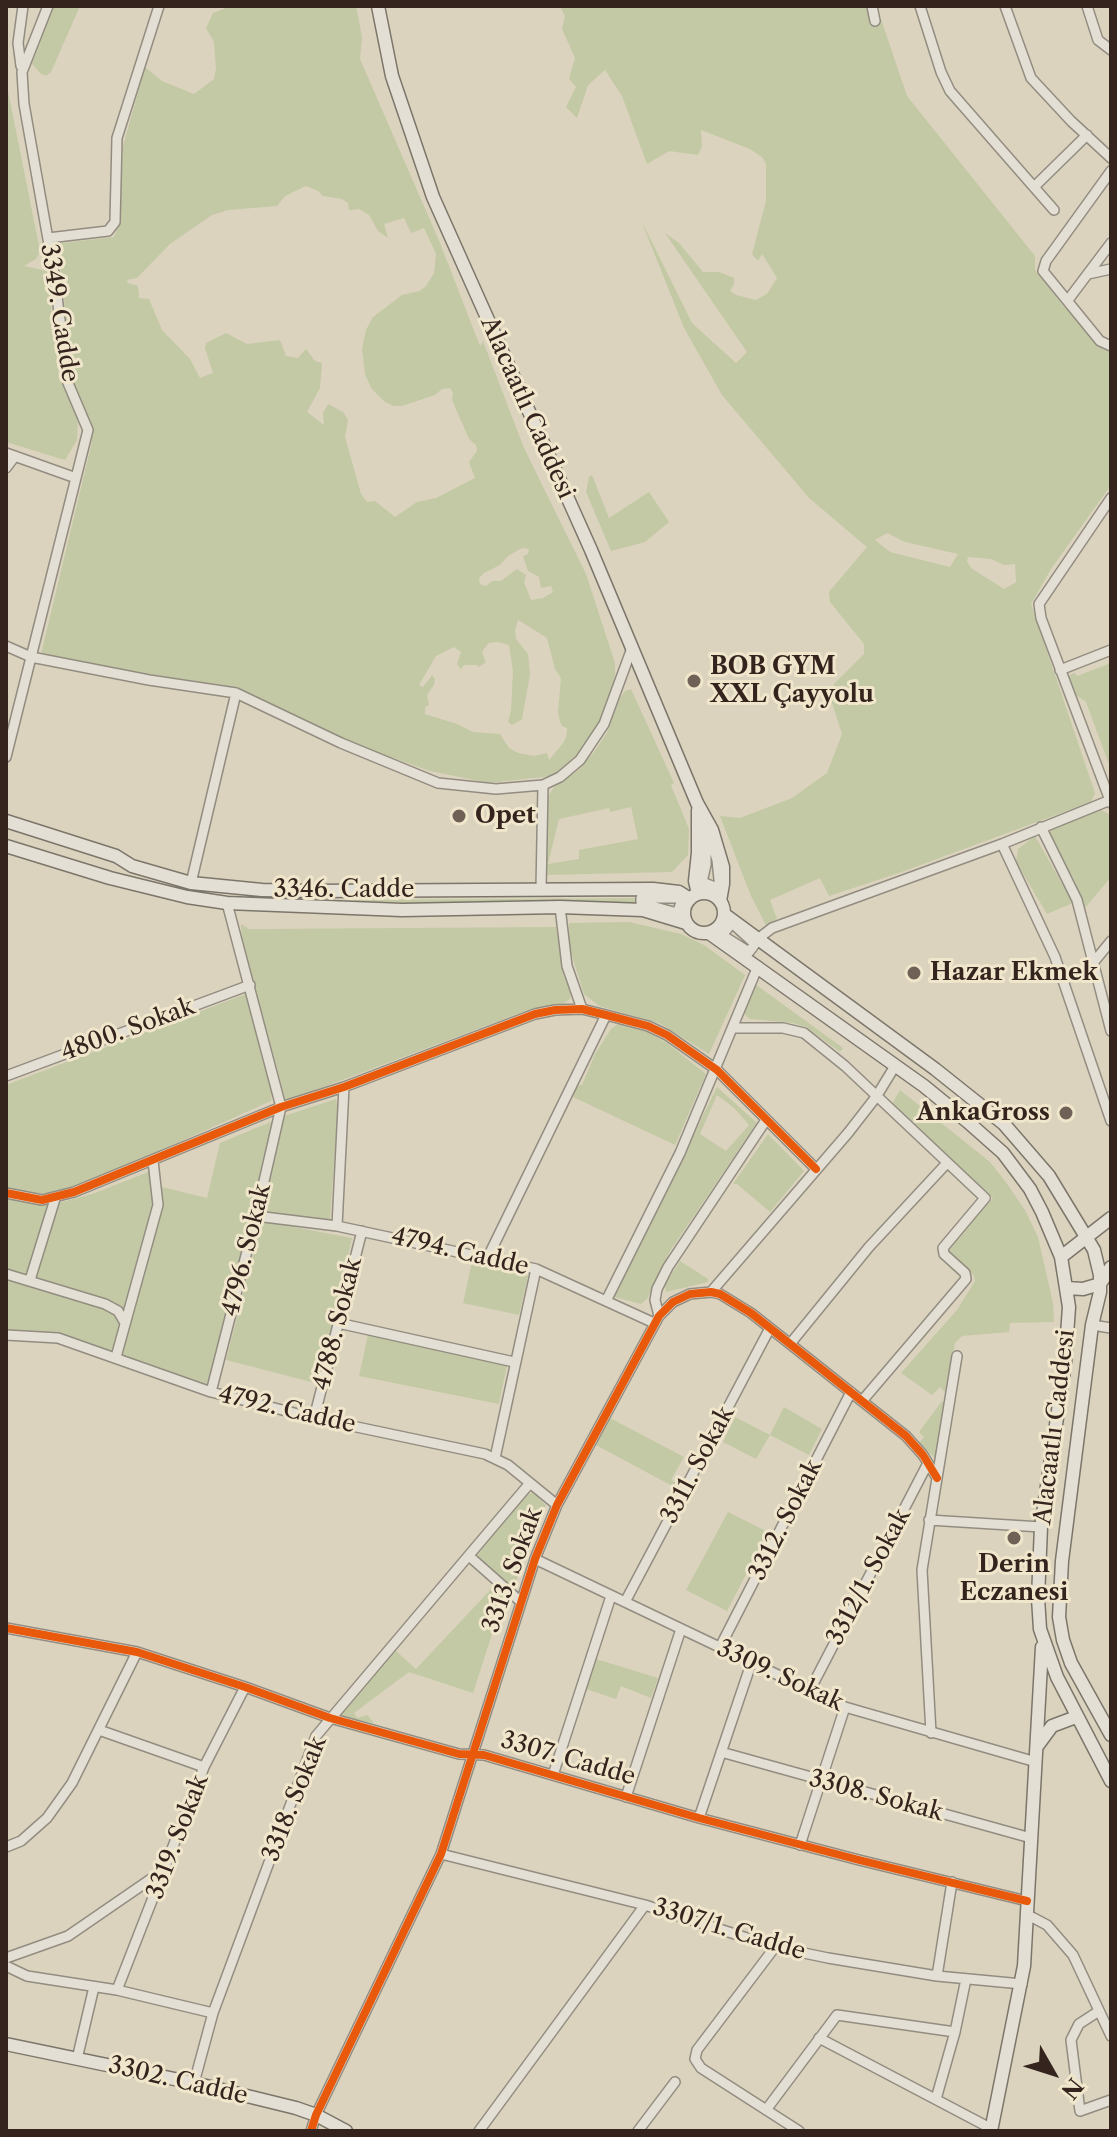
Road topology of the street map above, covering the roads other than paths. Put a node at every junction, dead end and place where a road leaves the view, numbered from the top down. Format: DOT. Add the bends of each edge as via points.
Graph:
graph roads {
  1 [pos="23,6"];
  2 [pos="48,6"];
  3 [pos="159,6"];
  4 [pos="378,6"];
  5 [pos="872,6"];
  6 [pos="920,6"];
  7 [pos="1005,6"];
  8 [pos="1087,6"];
  9 [pos="875,21"];
  10 [pos="1111,50"];
  11 [pos="22,72"];
  12 [pos="1087,135"];
  13 [pos="1111,158"];
  14 [pos="1111,171"];
  15 [pos="1034,187"];
  16 [pos="1054,210"];
  17 [pos="48,238"];
  18 [pos="1111,243"];
  19 [pos="1111,269"];
  20 [pos="1088,274"];
  21 [pos="1068,300"];
  22 [pos="1111,346"];
  23 [pos="10,454"];
  24 [pos="6,468"];
  25 [pos="76,478"];
  26 [pos="1111,498"];
  27 [pos="6,646"];
  28 [pos="633,646"];
  29 [pos="1111,650"];
  30 [pos="31,657"];
  31 [pos="1060,670"];
  32 [pos="236,693"];
  33 [pos="6,756"];
  34 [pos="543,785"];
  35 [pos="1110,802"];
  36 [pos="697,803"];
  37 [pos="6,821"];
  38 [pos="1041,827"];
  39 [pos="1002,844"];
  40 [pos="6,846"];
  41 [pos="191,883"];
  42 [pos="541,889"];
  43 [pos="690,898"];
  44 [pos="227,903"];
  45 [pos="724,906"];
  46 [pos="560,907"];
  47 [pos="686,923"];
  48 [pos="709,933"];
  49 [pos="759,938"];
  50 [pos="1111,941"];
  51 [pos="1093,963"];
  52 [pos="758,966"];
  53 [pos="250,985"];
  54 [pos="582,1009"];
  55 [pos="606,1015"];
  56 [pos="732,1028"];
  57 [pos="1111,1031"];
  58 [pos="895,1066"];
  59 [pos="717,1070"];
  60 [pos="6,1076"];
  61 [pos="344,1087"];
  62 [pos="876,1097"];
  63 [pos="281,1107"];
  64 [pos="766,1120"];
  65 [pos="1111,1121"];
  66 [pos="153,1161"];
  67 [pos="947,1163"];
  68 [pos="816,1169"];
  69 [pos="6,1193"];
  70 [pos="55,1199"];
  71 [pos="256,1216"];
  72 [pos="1111,1218"];
  73 [pos="337,1226"];
  74 [pos="362,1231"];
  75 [pos="1087,1238"];
  76 [pos="488,1257"];
  77 [pos="1061,1257"];
  78 [pos="1111,1267"];
  79 [pos="536,1269"];
  80 [pos="6,1274"];
  81 [pos="30,1280"];
  82 [pos="1100,1284"];
  83 [pos="1067,1288"];
  84 [pos="711,1292"];
  85 [pos="606,1301"];
  86 [pos="656,1320"];
  87 [pos="125,1323"];
  88 [pos="338,1323"];
  89 [pos="1092,1325"];
  90 [pos="770,1328"];
  91 [pos="1111,1328"];
  92 [pos="6,1335"];
  93 [pos="790,1344"];
  94 [pos="957,1356"];
  95 [pos="116,1357"];
  96 [pos="514,1362"];
  97 [pos="211,1392"];
  98 [pos="851,1392"];
  99 [pos="862,1401"];
  100 [pos="314,1418"];
  101 [pos="495,1458"];
  102 [pos="928,1463"];
  103 [pos="937,1478"];
  104 [pos="530,1483"];
  105 [pos="557,1505"];
  106 [pos="929,1520"];
  107 [pos="1041,1527"];
  108 [pos="469,1556"];
  109 [pos="535,1559"];
  110 [pos="611,1596"];
  111 [pos="521,1602"];
  112 [pos="625,1602"];
  113 [pos="6,1628"];
  114 [pos="681,1629"];
  115 [pos="1042,1640"];
  116 [pos="720,1647"];
  117 [pos="137,1652"];
  118 [pos="752,1661"];
  119 [pos="245,1687"];
  120 [pos="810,1690"];
  121 [pos="845,1707"];
  122 [pos="1076,1717"];
  123 [pos="330,1718"];
  124 [pos="99,1730"];
  125 [pos="931,1733"];
  126 [pos="1111,1735"];
  127 [pos="721,1752"];
  128 [pos="471,1754"];
  129 [pos="1036,1755"];
  130 [pos="204,1767"];
  131 [pos="553,1775"];
  132 [pos="821,1781"];
  133 [pos="1111,1781"];
  134 [pos="626,1797"];
  135 [pos="699,1818"];
  136 [pos="1031,1838"];
  137 [pos="800,1845"];
  138 [pos="6,1847"];
  139 [pos="441,1854"];
  140 [pos="164,1870"];
  141 [pos="952,1882"];
  142 [pos="645,1905"];
  143 [pos="1027,1907"];
  144 [pos="775,1947"];
  145 [pos="6,1958"];
  146 [pos="6,1966"];
  147 [pos="937,1976"];
  148 [pos="966,1979"];
  149 [pos="1022,1984"];
  150 [pos="94,1987"];
  151 [pos="117,1990"];
  152 [pos="1099,2011"];
  153 [pos="213,2013"];
  154 [pos="955,2032"];
  155 [pos="1111,2036"];
  156 [pos="819,2038"];
  157 [pos="6,2044"];
  158 [pos="77,2059"];
  159 [pos="675,2082"];
  160 [pos="194,2083"];
  161 [pos="936,2099"];
  162 [pos="1111,2100"];
  163 [pos="766,2110"];
  164 [pos="316,2115"];
  165 [pos="991,2130"];
  166 [pos="311,2131"];
  167 [pos="346,2131"];
  168 [pos="479,2131"];
  169 [pos="638,2131"];
  170 [pos="799,2131"];
  1 -- 11 [label="street" via="18,43"];
  2 -- 11 [label="street, 3349. Cadde"];
  3 -- 17 [label="street" via="117,138 115,222 108,231"];
  4 -- 28 [label="main road, Alacaatlı Caddesi" via="392,76 433,197"];
  5 -- 9 [label="street"];
  6 -- 15 [label="street" via="950,91"];
  7 -- 12 [label="street" via="1031,78"];
  8 -- 10 [label="street" via="1093,31"];
  11 -- 17 [label="street, 3349. Cadde"];
  12 -- 13 [label="street"];
  12 -- 15 [label="street"];
  14 -- 21 [label="street" via="1046,261 1043,271"];
  15 -- 16 [label="street"];
  17 -- 25 [label="street, 3349. Cadde" via="68,383 88,430"];
  18 -- 20 [label="street"];
  19 -- 20 [label="street"];
  20 -- 21 [label="street"];
  21 -- 22 [label="street" via="1100,341"];
  23 -- 24 [label="street"];
  23 -- 25 [label="street"];
  25 -- 30 [label="street, 3349. Cadde"];
  26 -- 31 [label="street" via="1039,604"];
  27 -- 30 [label="street"];
  28 -- 34 [label="street" via="595,741 560,777"];
  28 -- 36 [label="main road, Alacaatlı Caddesi"];
  29 -- 31 [label="street"];
  30 -- 32 [label="street"];
  30 -- 33 [label="street, 3349. Cadde"];
  31 -- 35 [label="street"];
  32 -- 34 [label="street" via="438,783 496,789"];
  32 -- 41 [label="street"];
  34 -- 42 [label="street"];
  35 -- 38 [label="street"];
  36 -- 43 [label="main road, Alacaatlı Caddesi" via="699,835"];
  36 -- 45 [label="main road, Alacaatlı Caddesi" via="719,849"];
  37 -- 41 [label="main road, 3346. Cadde"];
  38 -- 39 [label="street"];
  38 -- 51 [label="street" via="1077,900"];
  39 -- 49 [label="street" via="772,928"];
  39 -- 65 [label="street" via="1055,957"];
  40 -- 44 [label="main road, 3346. Cadde" via="120,880"];
  41 -- 42 [label="main road, 3346. Cadde" via="262,890"];
  42 -- 43 [label="main road, 3346. Cadde" via="665,889"];
  43 -- 45 [label="main road" via="712,895"];
  43 -- 47 [label="main road"];
  44 -- 46 [label="main road, 3346. Cadde" via="402,910"];
  44 -- 53 [label="street"];
  45 -- 45 [label="street" via="702,882 705,822 713,845"];
  45 -- 48 [label="main road" via="720,926"];
  45 -- 49 [label="main road, Alacaatlı Caddesi"];
  46 -- 47 [label="main road, 3346. Cadde" via="643,910"];
  46 -- 54 [label="street" via="567,966"];
  47 -- 48 [label="main road"];
  48 -- 52 [label="main road, Alacaatlı Caddesi"];
  49 -- 75 [label="main road, Alacaatlı Caddesi" via="1004,1124 1049,1176"];
  50 -- 51 [label="street"];
  51 -- 57 [label="street"];
  52 -- 56 [label="street"];
  52 -- 58 [label="main road, Alacaatlı Caddesi"];
  53 -- 60 [label="street, 4800. Sokak"];
  53 -- 63 [label="street"];
  54 -- 55 [label="street"];
  54 -- 61 [label="street" via="535,1014"];
  55 -- 59 [label="street" via="667,1035"];
  55 -- 76 [label="street"];
  56 -- 59 [label="street"];
  56 -- 62 [label="street" via="804,1033"];
  58 -- 62 [label="street"];
  58 -- 77 [label="main road, Alacaatlı Caddesi" via="1003,1153 1030,1189"];
  59 -- 64 [label="street"];
  59 -- 85 [label="street"];
  61 -- 63 [label="street"];
  61 -- 73 [label="street"];
  62 -- 67 [label="street"];
  62 -- 68 [label="street"];
  63 -- 66 [label="street"];
  63 -- 71 [label="street, 4796. Sokak"];
  64 -- 68 [label="street"];
  64 -- 86 [label="street" via="668,1267 657,1289"];
  66 -- 70 [label="street"];
  66 -- 87 [label="street" via="158,1205"];
  67 -- 93 [label="street"];
  67 -- 99 [label="street" via="985,1198 943,1248 967,1277"];
  68 -- 84 [label="street"];
  69 -- 70 [label="street"];
  70 -- 81 [label="street"];
  71 -- 73 [label="street, 4794. Cadde"];
  71 -- 97 [label="street, 4796. Sokak"];
  72 -- 75 [label="main road"];
  73 -- 74 [label="street, 4794. Cadde"];
  74 -- 76 [label="street, 4794. Cadde"];
  74 -- 88 [label="street, 4788. Sokak"];
  75 -- 77 [label="main road"];
  75 -- 82 [label="main road, Alacaatlı Caddesi" via="1098,1261"];
  76 -- 79 [label="street, 4794. Cadde"];
  77 -- 83 [label="main road, Alacaatlı Caddesi"];
  78 -- 82 [label="main road"];
  79 -- 85 [label="street, 4794. Cadde"];
  79 -- 96 [label="street"];
  80 -- 81 [label="street"];
  81 -- 87 [label="street" via="113,1307"];
  82 -- 83 [label="main road"];
  82 -- 89 [label="main road, Alacaatlı Caddesi"];
  83 -- 107 [label="main road, Alacaatlı Caddesi" via="1065,1363"];
  84 -- 86 [label="street, 3313. Sokak" via="673,1302"];
  84 -- 90 [label="street"];
  85 -- 86 [label="street, 4794. Cadde"];
  86 -- 105 [label="street, 3313. Sokak"];
  87 -- 95 [label="street"];
  88 -- 96 [label="street"];
  88 -- 100 [label="street, 4788. Sokak"];
  89 -- 91 [label="street"];
  89 -- 126 [label="main road, Alacaatlı Caddesi" via="1059,1617 1071,1663"];
  90 -- 93 [label="street"];
  90 -- 112 [label="street, 3311. Sokak"];
  92 -- 95 [label="street, 4792. Cadde" via="58,1338"];
  93 -- 98 [label="street"];
  94 -- 103 [label="street"];
  95 -- 97 [label="street, 4792. Cadde"];
  96 -- 101 [label="street"];
  97 -- 100 [label="street, 4792. Cadde"];
  98 -- 99 [label="street"];
  98 -- 116 [label="street, 3312. Sokak"];
  99 -- 102 [label="street" via="906,1436"];
  100 -- 101 [label="street, 4792. Cadde"];
  101 -- 104 [label="street, 4792. Cadde"];
  102 -- 103 [label="street"];
  102 -- 120 [label="street, 3312/1. Sokak"];
  103 -- 106 [label="street"];
  104 -- 105 [label="street, 4792. Cadde"];
  104 -- 108 [label="street, 3318. Sokak"];
  105 -- 109 [label="street, 3313. Sokak"];
  106 -- 107 [label="street"];
  106 -- 125 [label="street" via="922,1570"];
  107 -- 115 [label="main road, Alacaatlı Caddesi"];
  108 -- 111 [label="street"];
  108 -- 123 [label="street, 3318. Sokak"];
  109 -- 110 [label="street, 3309. Sokak"];
  109 -- 111 [label="street, 3313. Sokak"];
  110 -- 112 [label="street, 3309. Sokak"];
  110 -- 131 [label="street"];
  111 -- 128 [label="street, 3313. Sokak"];
  112 -- 114 [label="street, 3309. Sokak"];
  113 -- 117 [label="street, 3307. Cadde"];
  114 -- 116 [label="street, 3309. Sokak"];
  114 -- 134 [label="street"];
  115 -- 122 [label="main road, Alacaatlı Caddesi"];
  115 -- 129 [label="main road"];
  116 -- 118 [label="street, 3309. Sokak"];
  117 -- 119 [label="street, 3307. Cadde"];
  117 -- 124 [label="street"];
  118 -- 120 [label="street, 3309. Sokak"];
  118 -- 127 [label="street"];
  119 -- 123 [label="street, 3307. Cadde"];
  119 -- 130 [label="street, 3319. Sokak"];
  120 -- 121 [label="street, 3309. Sokak"];
  121 -- 125 [label="street, 3309. Sokak"];
  121 -- 132 [label="street"];
  122 -- 129 [label="main road" via="1052,1726"];
  122 -- 133 [label="main road, Alacaatlı Caddesi"];
  123 -- 128 [label="street, 3307. Cadde"];
  123 -- 153 [label="street, 3318. Sokak" via="316,1736"];
  124 -- 130 [label="street"];
  124 -- 138 [label="street" via="47,1818"];
  125 -- 129 [label="street, 3309. Sokak"];
  127 -- 132 [label="street, 3308. Sokak"];
  127 -- 135 [label="street"];
  128 -- 131 [label="street, 3307. Cadde"];
  128 -- 139 [label="street, 3313. Sokak"];
  129 -- 136 [label="main road"];
  130 -- 140 [label="street, 3319. Sokak"];
  131 -- 134 [label="street, 3307. Cadde"];
  132 -- 136 [label="street, 3308. Sokak"];
  132 -- 137 [label="street"];
  134 -- 135 [label="street, 3307. Cadde"];
  135 -- 137 [label="street, 3307. Cadde"];
  136 -- 143 [label="main road"];
  137 -- 141 [label="street, 3307. Cadde"];
  139 -- 142 [label="street, 3307/1. Cadde"];
  139 -- 164 [label="street, 3313. Sokak"];
  140 -- 145 [label="street" via="68,1936"];
  140 -- 151 [label="street, 3319. Sokak"];
  141 -- 143 [label="street, 3307. Cadde"];
  141 -- 147 [label="street"];
  142 -- 144 [label="street, 3307/1. Cadde"];
  142 -- 168 [label="street"];
  143 -- 149 [label="main road"];
  143 -- 152 [label="street, 3307. Cadde" via="1058,1935 1085,1976"];
  144 -- 147 [label="street, 3307/1. Cadde"];
  144 -- 163 [label="street" via="695,2059"];
  146 -- 150 [label="street" via="27,1976"];
  147 -- 148 [label="street, 3307/1. Cadde"];
  148 -- 149 [label="street, 3307/1. Cadde"];
  148 -- 154 [label="street"];
  149 -- 165 [label="main road"];
  150 -- 151 [label="street"];
  150 -- 158 [label="street"];
  151 -- 153 [label="street"];
  152 -- 155 [label="street, 3307. Cadde"];
  152 -- 162 [label="street" via="1075,2029 1071,2040 1080,2111"];
  153 -- 160 [label="street, 3318. Sokak"];
  154 -- 156 [label="street" via="837,2015"];
  154 -- 161 [label="street"];
  156 -- 161 [label="street"];
  156 -- 163 [label="street"];
  157 -- 158 [label="main road, 3302. Cadde"];
  158 -- 160 [label="main road, 3302. Cadde"];
  159 -- 169 [label="street"];
  160 -- 164 [label="main road, 3302. Cadde"];
  161 -- 165 [label="street"];
  163 -- 170 [label="street"];
  164 -- 166 [label="street, 3313. Sokak"];
  164 -- 167 [label="main road, 3302. Cadde"];
}
